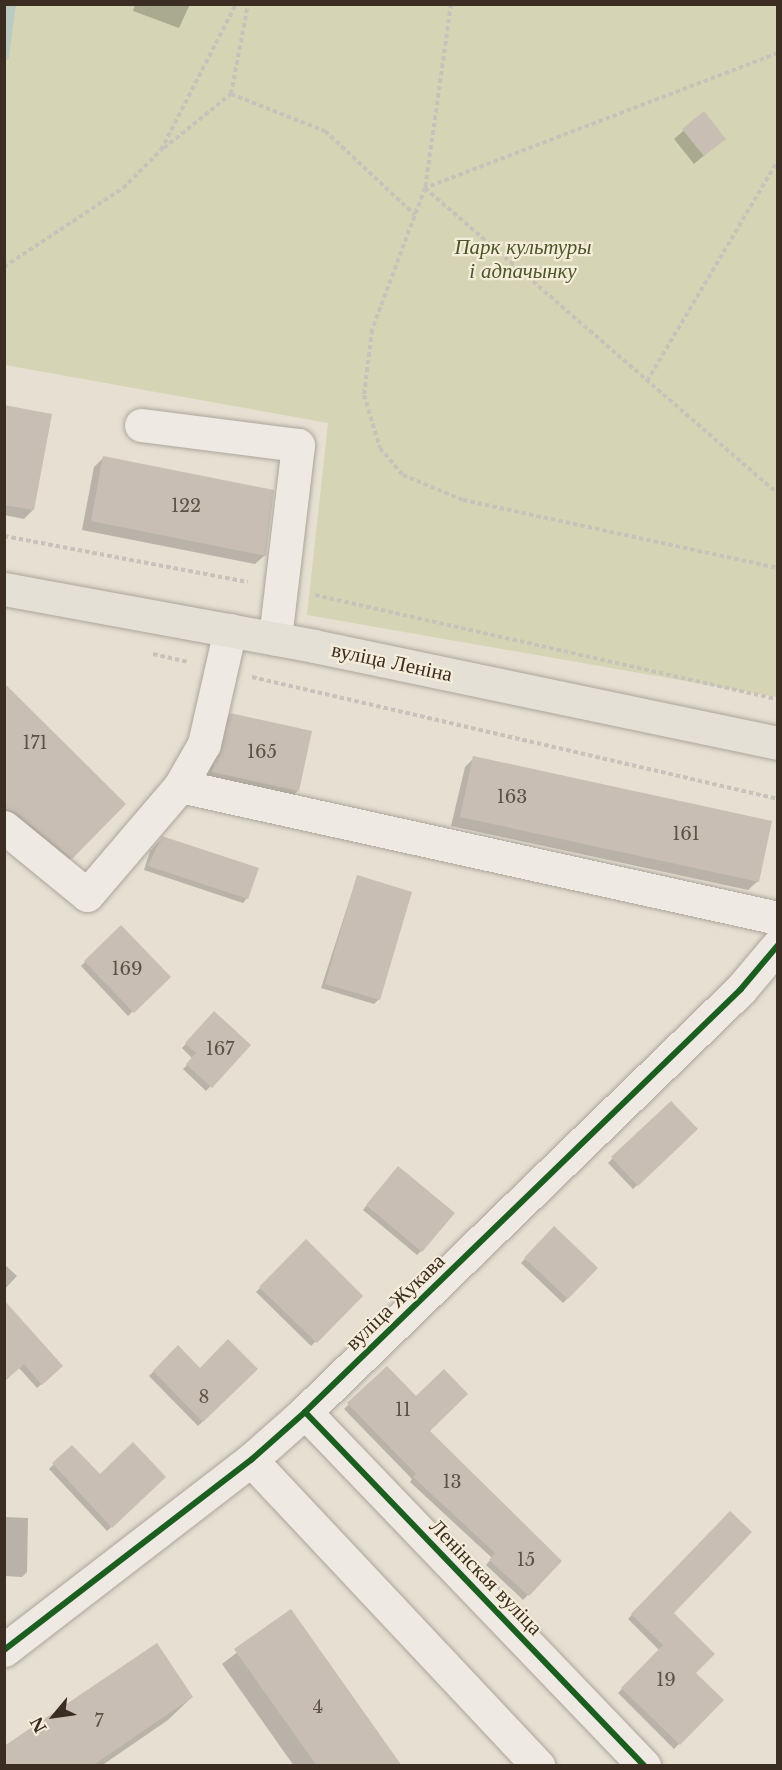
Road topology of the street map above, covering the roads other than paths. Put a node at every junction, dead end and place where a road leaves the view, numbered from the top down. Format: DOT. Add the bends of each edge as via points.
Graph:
graph roads {
  1 [pos="141,425"];
  2 [pos="4,589"];
  3 [pos="230,630"];
  4 [pos="275,639"];
  5 [pos="777,743"];
  6 [pos="180,786"];
  7 [pos="4,827"];
  8 [pos="777,918"];
  9 [pos="777,945"];
  10 [pos="305,1412"];
  11 [pos="251,1461"];
  12 [pos="4,1650"];
  13 [pos="537,1766"];
  14 [pos="644,1766"];
  1 -- 4 [label="street" via="298,445"];
  2 -- 3 [label="main road, вуліца Леніна"];
  3 -- 4 [label="main road, вуліца Леніна"];
  3 -- 6 [label="street" via="204,744"];
  4 -- 5 [label="main road, вуліца Леніна"];
  6 -- 7 [label="street" via="87,894"];
  6 -- 8 [label="street"];
  9 -- 10 [label="street, вуліца Жукава" via="741,989"];
  10 -- 11 [label="street, вуліца Жукава"];
  10 -- 14 [label="street, Ленінская вуліца"];
  11 -- 12 [label="street, вуліца Жукава"];
  11 -- 13 [label="street"];
}
